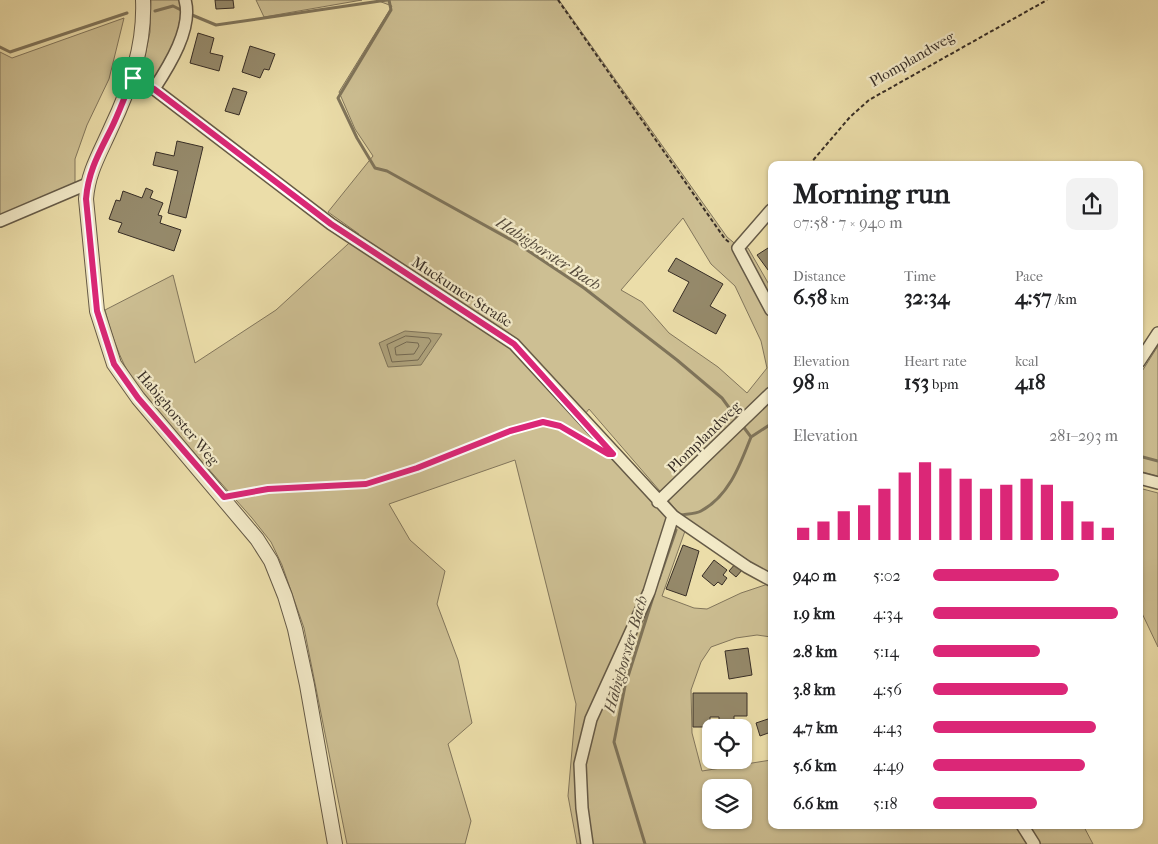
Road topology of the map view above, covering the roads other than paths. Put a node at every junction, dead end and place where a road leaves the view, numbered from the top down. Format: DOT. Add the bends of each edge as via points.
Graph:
graph roads {
  1 [pos="143,0"];
  2 [pos="186,0"];
  3 [pos="133,78"];
  4 [pos="154,89"];
  5 [pos="87,184"];
  6 [pos="768,213"];
  7 [pos="0,221"];
  8 [pos="768,304"];
  9 [pos="1158,332"];
  10 [pos="1143,356"];
  11 [pos="768,396"];
  12 [pos="1143,479"];
  13 [pos="1158,483"];
  14 [pos="658,502"];
  15 [pos="673,516"];
  16 [pos="768,578"];
  17 [pos="1025,829"];
  18 [pos="335,844"];
  19 [pos="587,844"];
  20 [pos="1034,844"];
  1 -- 3 [label="street, Habighorster Weg" via="141,43"];
  2 -- 4 [label="street" via="187,15 176,51"];
  3 -- 4 [label="street, Muckumer Straße"];
  3 -- 5 [label="street, Habighorster Weg" via="93,163"];
  4 -- 14 [label="street, Muckumer Straße" via="331,224 514,344"];
  5 -- 7 [label="street"];
  5 -- 18 [label="street, Habighorster Weg" via="97,311 114,364 138,398 257,539 271,561 285,596 307,684"];
  6 -- 8 [label="street" via="738,248"];
  9 -- 10 [label="street"];
  11 -- 14 [label="street, Plomplandweg"];
  12 -- 13 [label="street"];
  14 -- 15 [label="street, Muckumer Straße"];
  15 -- 16 [label="street, Muckumer Straße" via="746,567"];
  15 -- 19 [label="street" via="650,592 591,719 580,764"];
  17 -- 20 [label="street"];
}
